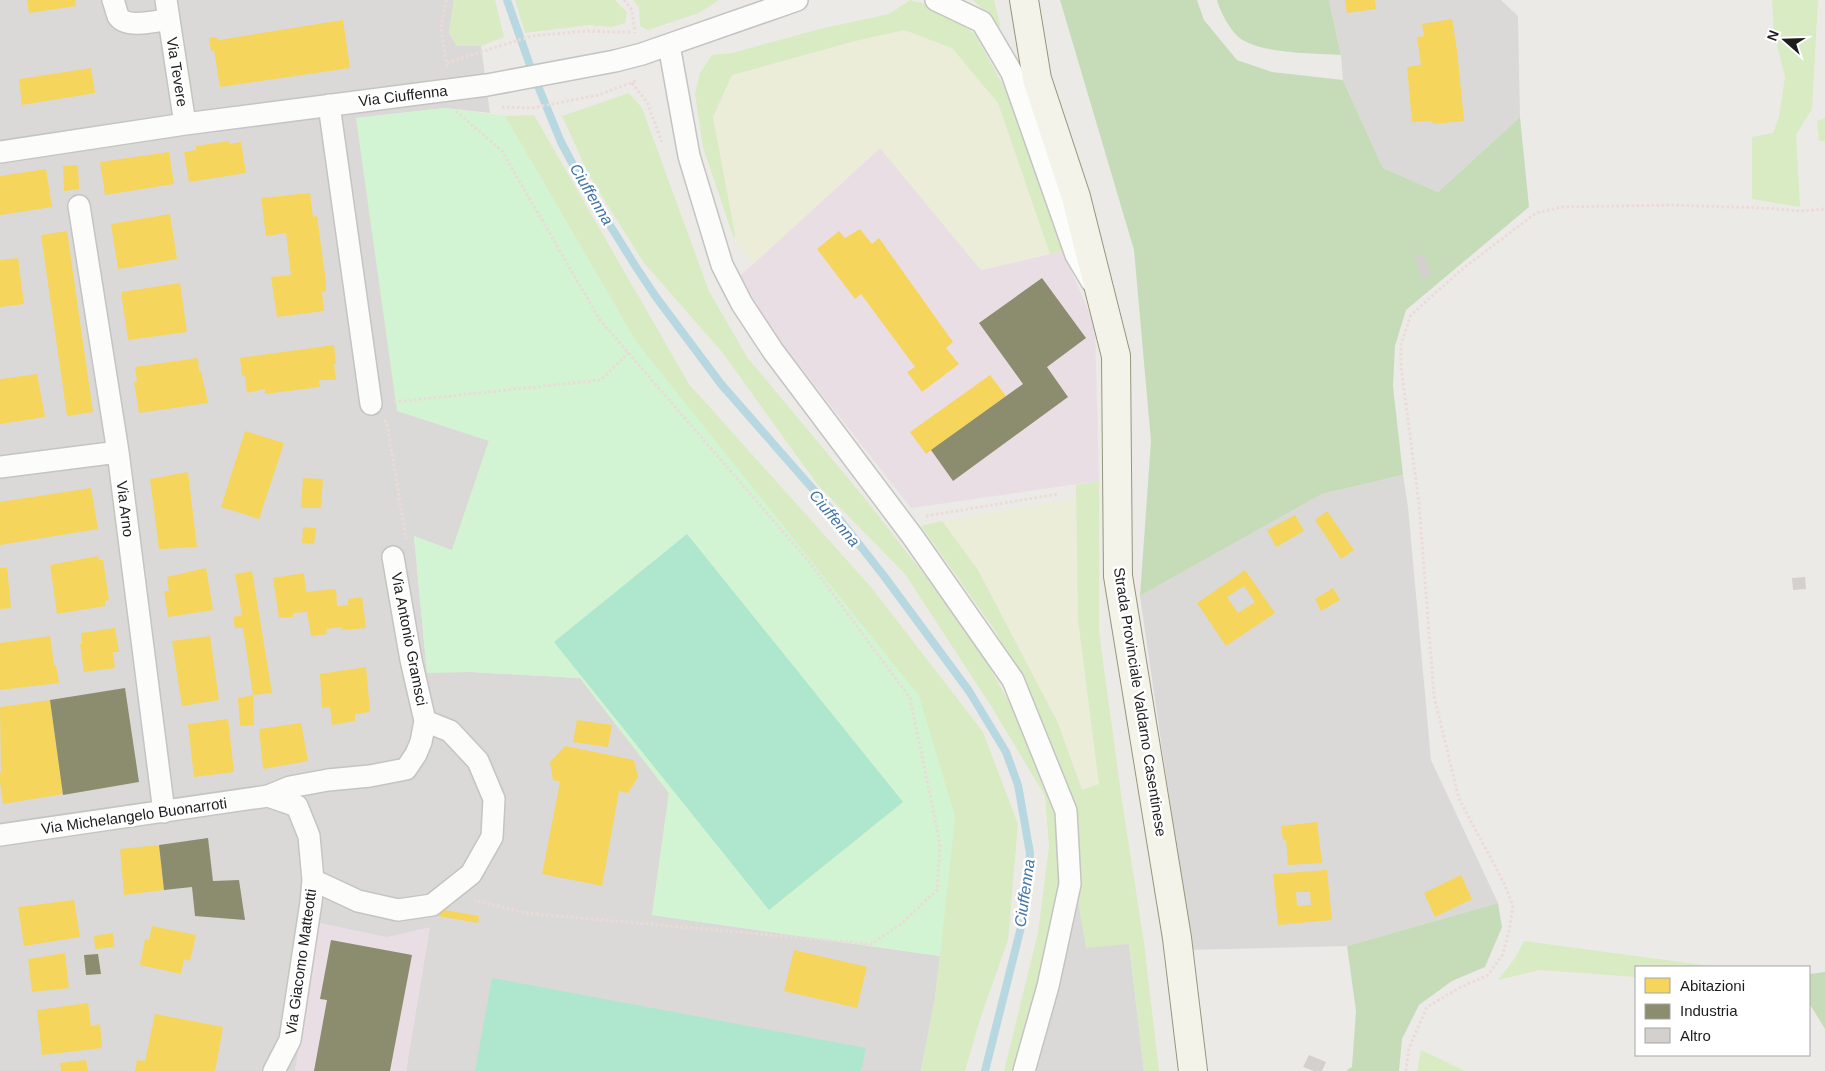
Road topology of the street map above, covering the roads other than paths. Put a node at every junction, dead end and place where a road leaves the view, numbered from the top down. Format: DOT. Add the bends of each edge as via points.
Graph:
graph roads {
  1 [pos="114,0"];
  2 [pos="797,0"];
  3 [pos="936,0"];
  4 [pos="1024,0"];
  5 [pos="757,7"];
  6 [pos="168,10"];
  7 [pos="670,45"];
  8 [pos="329,106"];
  9 [pos="185,124"];
  10 [pos="0,152"];
  11 [pos="78,206"];
  12 [pos="1103,302"];
  13 [pos="371,404"];
  14 [pos="118,452"];
  15 [pos="0,467"];
  16 [pos="393,557"];
  17 [pos="425,721"];
  18 [pos="268,796"];
  19 [pos="164,812"];
  20 [pos="0,835"];
  21 [pos="313,880"];
  22 [pos="274,1071"];
  23 [pos="1024,1071"];
  24 [pos="1193,1071"];
  1 -- 6 [label="street, Via Tevere" via="118,16 134,24"];
  2 -- 5 [label="street, Via Ciuffenna"];
  3 -- 12 [label="street, Strada Provinciale Valdarno Casentinese" via="982,22 1012,73 1076,255"];
  4 -- 12 [label="main road, Strada Provinciale Valdarno Casentinese" via="1037,79 1076,196"];
  5 -- 7 [label="street, Via Ciuffenna"];
  6 -- 9 [label="street, Via Tevere"];
  7 -- 8 [label="street, Via Ciuffenna" via="615,61 487,85"];
  7 -- 23 [label="street" via="689,156 722,266 773,351 901,520 1013,680 1066,811 1070,884 1048,986"];
  8 -- 9 [label="street, Via Ciuffenna"];
  8 -- 13 [label="street"];
  9 -- 10 [label="street, Via Ciuffenna"];
  11 -- 14 [label="street, Via Arno"];
  12 -- 24 [label="main road, Strada Provinciale Valdarno Casentinese" via="1116,356 1118,576 1177,938"];
  14 -- 15 [label="street"];
  14 -- 19 [label="street, Via Arno"];
  16 -- 17 [label="street, Via Antonio Gramsci"];
  17 -- 18 [label="street" via="421,742 406,769 290,787"];
  17 -- 21 [label="street" via="450,731 478,761 494,799 492,837 471,874 432,905 398,910 358,901"];
  18 -- 19 [label="street, Via Michelangelo Buonarroti"];
  18 -- 21 [label="street, Via Giacomo Matteotti" via="297,806 309,836"];
  19 -- 20 [label="street, Via Michelangelo Buonarroti"];
  21 -- 22 [label="street, Via Giacomo Matteotti" via="290,1040"];
}
